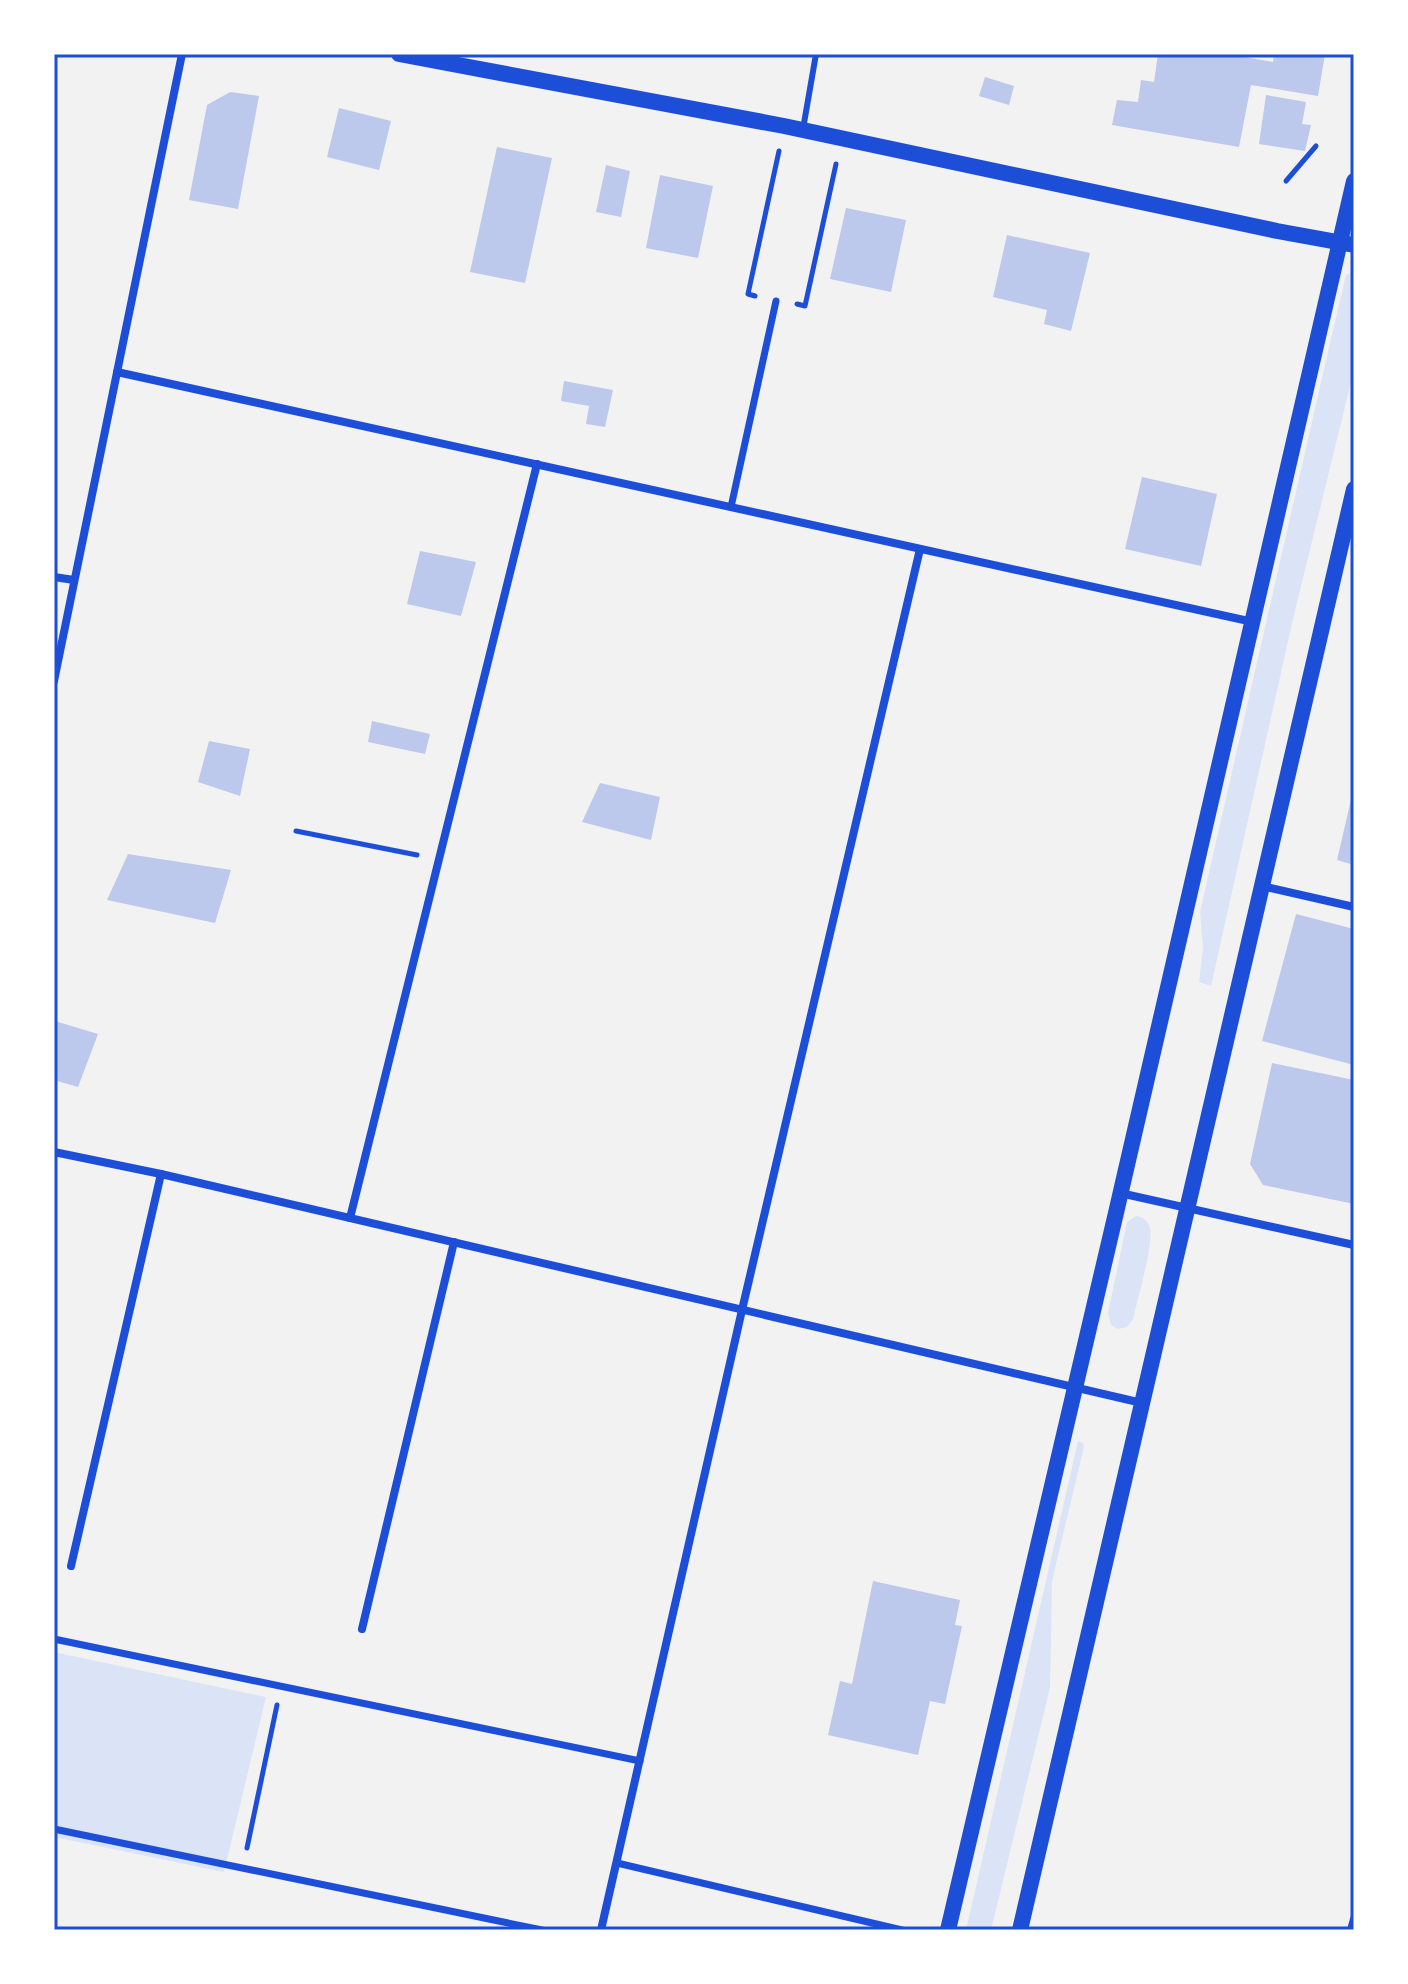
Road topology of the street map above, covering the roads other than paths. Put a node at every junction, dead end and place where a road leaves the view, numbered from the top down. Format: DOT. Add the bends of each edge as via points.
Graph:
graph roads {
  1 [pos="182,54"];
  2 [pos="399,54"];
  3 [pos="816,54"];
  4 [pos="803,130"];
  5 [pos="1354,181"];
  6 [pos="1347,243"];
  7 [pos="776,301"];
  8 [pos="117,372"];
  9 [pos="537,464"];
  10 [pos="1354,489"];
  11 [pos="731,507"];
  12 [pos="920,549"];
  13 [pos="54,577"];
  14 [pos="74,580"];
  15 [pos="1253,622"];
  16 [pos="54,681"];
  17 [pos="1262,886"];
  18 [pos="1354,907"];
  19 [pos="54,1152"];
  20 [pos="161,1174"];
  21 [pos="1119,1193"];
  22 [pos="1188,1208"];
  23 [pos="350,1218"];
  24 [pos="454,1242"];
  25 [pos="1354,1245"];
  26 [pos="742,1310"];
  27 [pos="1074,1387"];
  28 [pos="1142,1403"];
  29 [pos="71,1566"];
  30 [pos="362,1629"];
  31 [pos="54,1639"];
  32 [pos="640,1761"];
  33 [pos="54,1829"];
  34 [pos="617,1863"];
  35 [pos="1354,1919"];
  36 [pos="542,1930"];
  37 [pos="601,1930"];
  38 [pos="902,1930"];
  39 [pos="948,1930"];
  40 [pos="1020,1930"];
  41 [pos="1351,1930"];
  1 -- 8 [label="street"];
  2 -- 4 [label="main road"];
  3 -- 4 [label="lane"];
  4 -- 6 [label="main road"];
  5 -- 6 [label="main road"];
  6 -- 15 [label="main road"];
  7 -- 11 [label="street"];
  8 -- 9 [label="street"];
  8 -- 14 [label="street"];
  9 -- 11 [label="street"];
  9 -- 23 [label="street"];
  10 -- 17 [label="main road"];
  11 -- 12 [label="street"];
  12 -- 15 [label="street"];
  12 -- 26 [label="street"];
  13 -- 14 [label="street"];
  14 -- 16 [label="street"];
  15 -- 21 [label="main road"];
  17 -- 18 [label="street"];
  17 -- 22 [label="main road"];
  19 -- 20 [label="street"];
  20 -- 23 [label="street"];
  20 -- 29 [label="street"];
  21 -- 22 [label="street"];
  21 -- 27 [label="main road"];
  22 -- 25 [label="street"];
  22 -- 28 [label="main road"];
  23 -- 24 [label="street"];
  24 -- 26 [label="street"];
  24 -- 30 [label="street"];
  26 -- 27 [label="street"];
  26 -- 32 [label="street"];
  27 -- 28 [label="street"];
  27 -- 39 [label="main road"];
  28 -- 40 [label="main road"];
  31 -- 32 [label="street"];
  32 -- 34 [label="street"];
  33 -- 36 [label="street"];
  34 -- 37 [label="street"];
  34 -- 38 [label="street"];
  35 -- 41 [label="street"];
}
